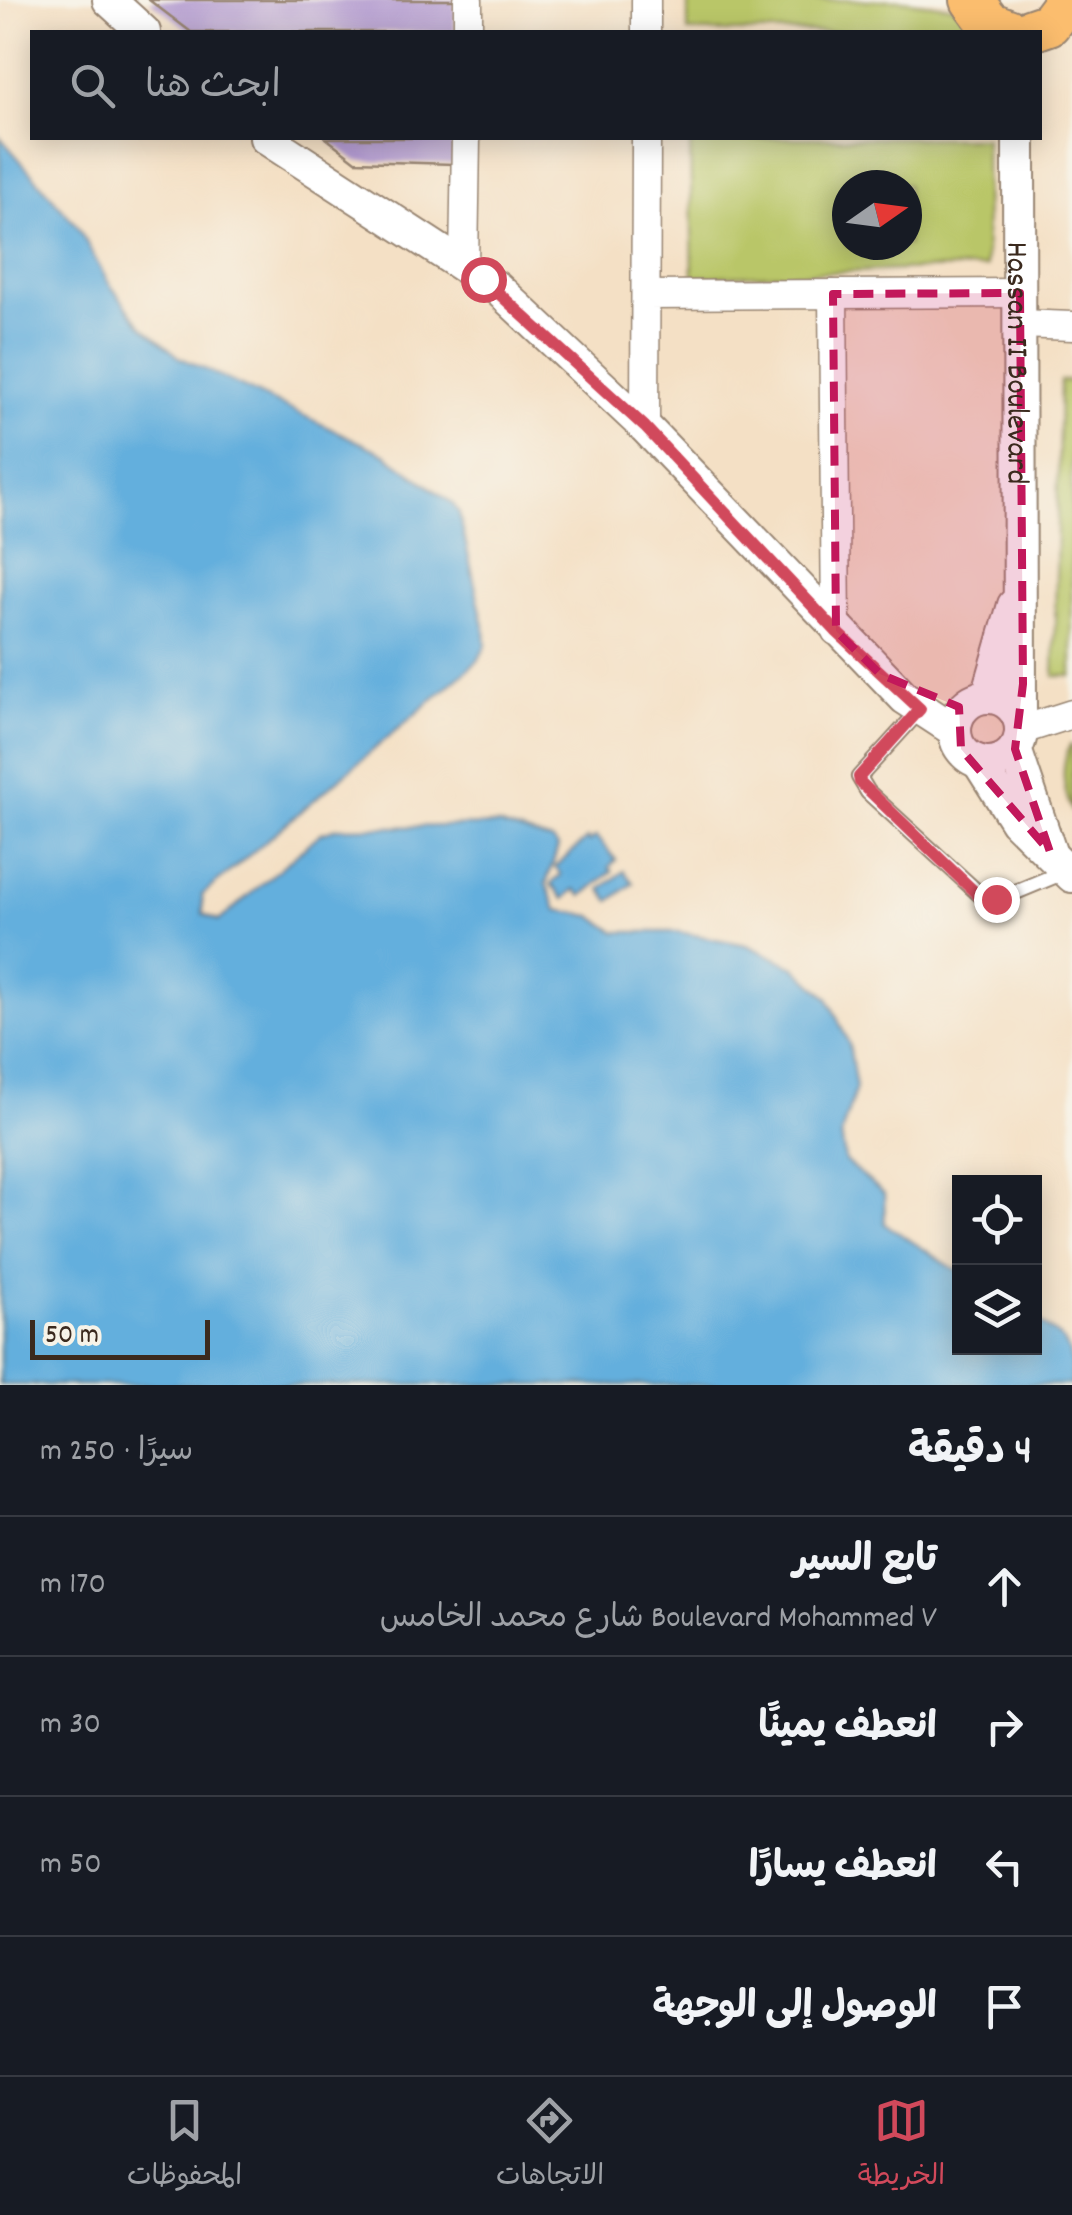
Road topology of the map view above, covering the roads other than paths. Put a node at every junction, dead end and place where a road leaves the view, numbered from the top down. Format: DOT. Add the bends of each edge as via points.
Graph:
graph roads {
  1 [pos="109,0"];
  2 [pos="468,0"];
  3 [pos="646,0"];
  4 [pos="142,30"];
  5 [pos="468,30"];
  6 [pos="646,30"];
  7 [pos="269,140"];
  8 [pos="466,140"];
  9 [pos="646,140"];
  10 [pos="1020,140"];
  11 [pos="464,266"];
  12 [pos="833,294"];
  13 [pos="646,295"];
  14 [pos="1021,309"];
  15 [pos="1072,326"];
  16 [pos="645,427"];
  17 [pos="1022,588"];
  18 [pos="836,631"];
  19 [pos="880,674"];
  20 [pos="920,709"];
  21 [pos="970,709"];
  22 [pos="1072,714"];
  23 [pos="1019,733"];
  24 [pos="978,761"];
  25 [pos="1063,866"];
  1 -- 4 [label="street"];
  2 -- 5 [label="street"];
  3 -- 6 [label="street"];
  7 -- 11 [label="street"];
  8 -- 11 [label="street"];
  9 -- 13 [label="street"];
  10 -- 14 [label="street, Hassan II Boulevard"];
  11 -- 16 [label="street" via="497,288"];
  12 -- 13 [label="street"];
  12 -- 14 [label="street"];
  12 -- 18 [label="street"];
  13 -- 16 [label="street"];
  14 -- 15 [label="street"];
  14 -- 17 [label="street, Hassan II Boulevard"];
  16 -- 18 [label="street"];
  17 -- 21 [label="street, Hassan II Boulevard"];
  17 -- 23 [label="street, Hassan II Boulevard"];
  18 -- 19 [label="street"];
  19 -- 20 [label="street"];
  19 -- 21 [label="street"];
  20 -- 21 [label="street"];
  20 -- 25 [label="lane" via="859,777 868,792 988,903"];
  21 -- 23 [label="street" via="1008,702"];
  21 -- 24 [label="street" via="961,749"];
  22 -- 23 [label="street"];
  23 -- 24 [label="street" via="998,762"];
  23 -- 25 [label="street, Hassan II Boulevard"];
  24 -- 25 [label="street" via="1016,821"];
}
